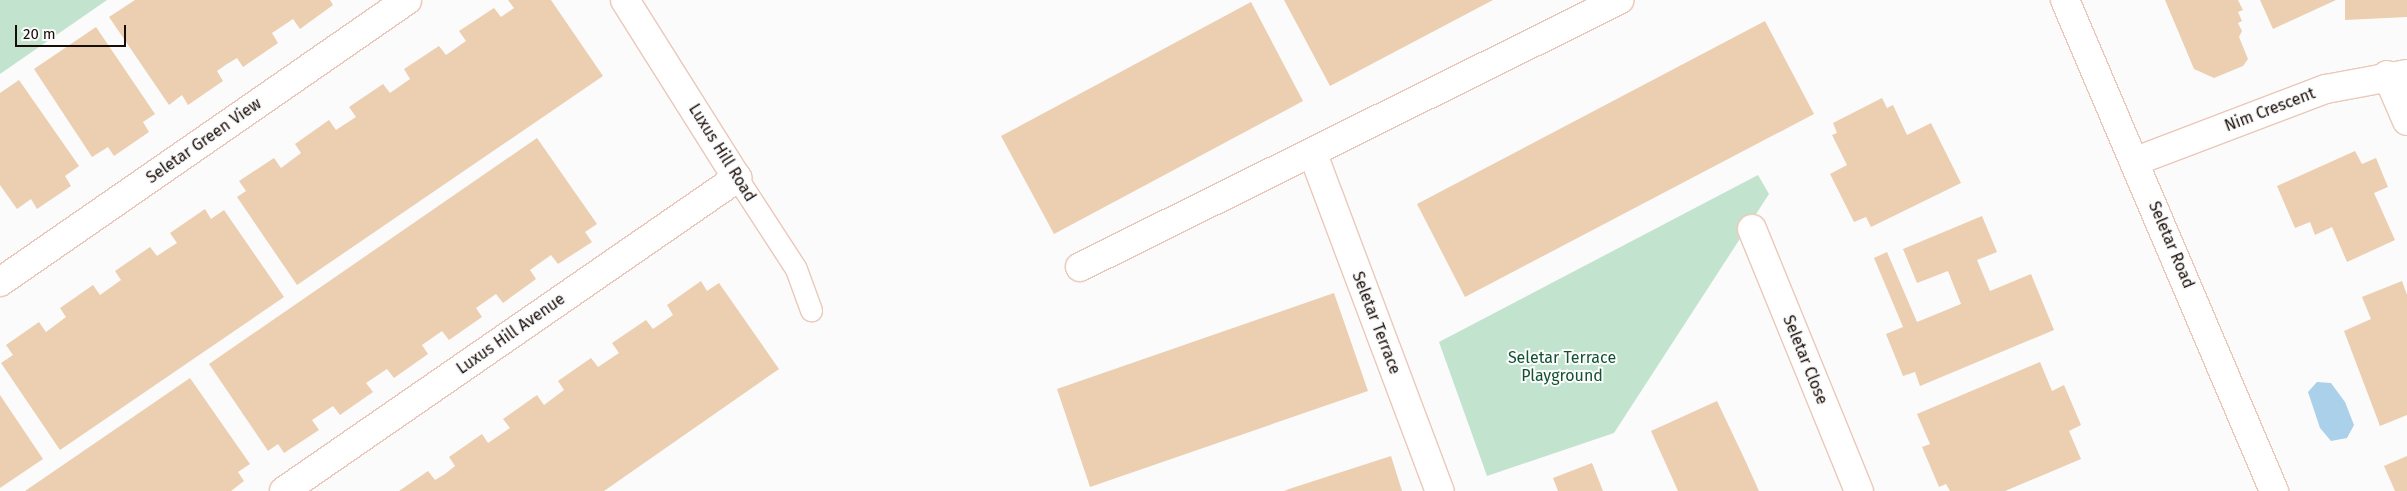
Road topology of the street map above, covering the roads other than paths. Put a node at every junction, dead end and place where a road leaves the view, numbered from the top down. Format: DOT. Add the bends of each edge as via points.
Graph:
graph roads {
  1 [pos="407,0"];
  2 [pos="625,0"];
  3 [pos="1619,0"];
  4 [pos="2065,0"];
  5 [pos="2397,75"];
  6 [pos="2407,121"];
  7 [pos="1313,154"];
  8 [pos="2136,161"];
  9 [pos="737,178"];
  10 [pos="1752,229"];
  11 [pos="1080,268"];
  12 [pos="0,282"];
  13 [pos="811,310"];
  14 [pos="284,491"];
  15 [pos="1440,491"];
  16 [pos="1859,491"];
  17 [pos="2274,491"];
  1 -- 12 [label="street, Seletar Green View"];
  2 -- 9 [label="street, Luxus Hill Road"];
  3 -- 7 [label="street"];
  4 -- 8 [label="street, Seletar Road"];
  5 -- 6 [label="street"];
  5 -- 8 [label="street, Nim Crescent" via="2326,89"];
  7 -- 11 [label="street"];
  7 -- 15 [label="street, Seletar Terrace"];
  8 -- 17 [label="street, Seletar Road"];
  9 -- 13 [label="lane, Luxus Hill Road" via="796,269"];
  9 -- 14 [label="street, Luxus Hill Avenue"];
  10 -- 16 [label="street, Seletar Close"];
}
